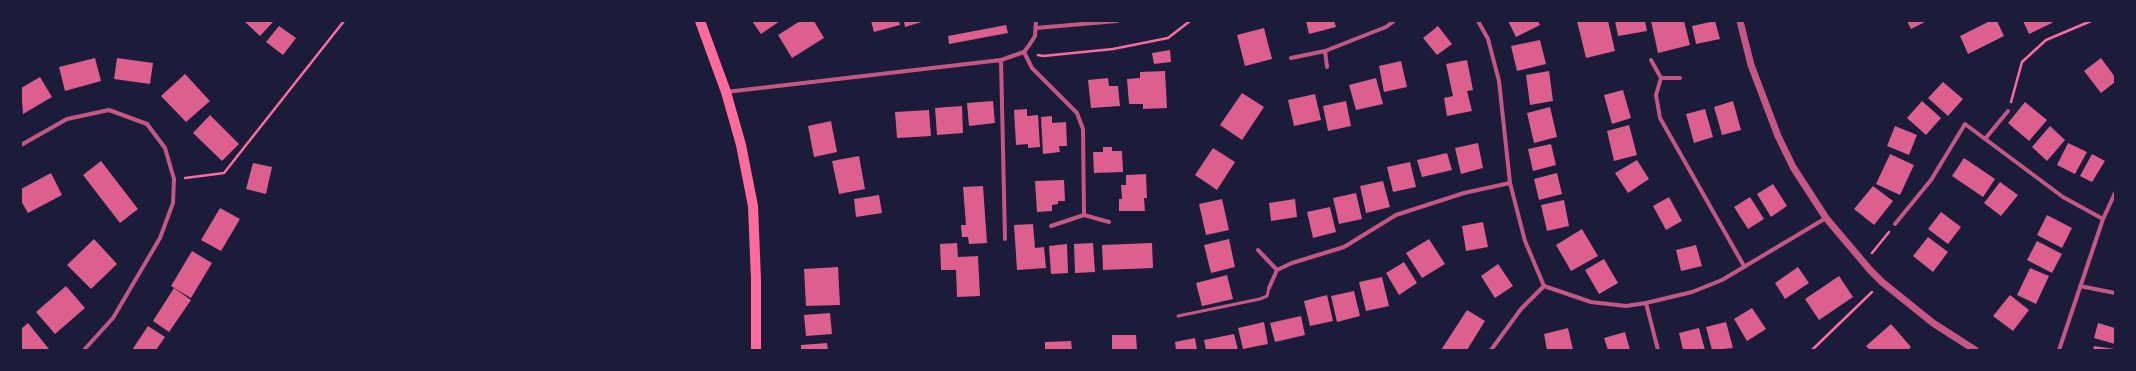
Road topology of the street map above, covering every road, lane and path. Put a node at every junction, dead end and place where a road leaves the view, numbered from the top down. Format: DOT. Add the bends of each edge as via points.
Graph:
graph roads {
  1 [pos="344,21"];
  2 [pos="700,21"];
  3 [pos="1036,21"];
  4 [pos="1117,21"];
  5 [pos="1190,21"];
  6 [pos="1394,21"];
  7 [pos="1478,21"];
  8 [pos="1740,21"];
  9 [pos="2091,21"];
  10 [pos="1036,28"];
  11 [pos="1325,50"];
  12 [pos="1024,52"];
  13 [pos="1291,58"];
  14 [pos="1001,60"];
  15 [pos="1651,60"];
  16 [pos="1326,67"];
  17 [pos="1661,78"];
  18 [pos="1680,78"];
  19 [pos="726,92"];
  20 [pos="2008,111"];
  21 [pos="1985,139"];
  22 [pos="21,144"];
  23 [pos="174,179"];
  24 [pos="1510,183"];
  25 [pos="2115,193"];
  26 [pos="1084,215"];
  27 [pos="1826,218"];
  28 [pos="2103,219"];
  29 [pos="1109,222"];
  30 [pos="1895,224"];
  31 [pos="1051,226"];
  32 [pos="1005,239"];
  33 [pos="1258,250"];
  34 [pos="1871,255"];
  35 [pos="1744,266"];
  36 [pos="1277,270"];
  37 [pos="1544,286"];
  38 [pos="2080,286"];
  39 [pos="1270,288"];
  40 [pos="1872,292"];
  41 [pos="2115,293"];
  42 [pos="1646,303"];
  43 [pos="1178,316"];
  44 [pos="84,350"];
  45 [pos="756,350"];
  46 [pos="1491,350"];
  47 [pos="1658,350"];
  48 [pos="1812,350"];
  49 [pos="1975,350"];
  50 [pos="2058,350"];
  1 -- 23 [label="path" via="224,173"];
  2 -- 19 [label="main road"];
  3 -- 10 [label="street"];
  4 -- 10 [label="street"];
  5 -- 12 [label="path" via="1168,38 1121,47 1043,56"];
  6 -- 11 [label="street" via="1386,27"];
  7 -- 24 [label="street" via="1488,39 1499,81"];
  8 -- 27 [label="street" via="1751,65 1778,136 1793,167"];
  9 -- 20 [label="path" via="2046,40 2022,62"];
  10 -- 12 [label="street"];
  11 -- 13 [label="street"];
  11 -- 16 [label="street"];
  12 -- 14 [label="street"];
  12 -- 26 [label="street" via="1032,68 1077,113 1083,129"];
  14 -- 19 [label="street"];
  14 -- 32 [label="street"];
  15 -- 17 [label="street"];
  17 -- 18 [label="street"];
  17 -- 35 [label="street" via="1656,95 1660,118"];
  19 -- 45 [label="main road" via="741,145 753,206"];
  20 -- 21 [label="street"];
  21 -- 28 [label="street" via="2063,196"];
  21 -- 30 [label="street" via="1965,124 1931,180"];
  22 -- 23 [label="street" via="67,119 109,110 147,124 165,148"];
  23 -- 44 [label="street" via="173,203 160,238 113,318"];
  24 -- 36 [label="street" via="1464,193 1396,215 1344,247"];
  24 -- 37 [label="street" via="1525,241"];
  25 -- 28 [label="street"];
  26 -- 29 [label="street"];
  26 -- 31 [label="street"];
  27 -- 35 [label="street"];
  27 -- 49 [label="street" via="1882,282 1933,324"];
  28 -- 38 [label="street"];
  30 -- 34 [label="path"];
  33 -- 36 [label="street"];
  35 -- 42 [label="street" via="1722,280 1692,292"];
  36 -- 39 [label="street"];
  37 -- 42 [label="street" via="1590,302 1626,306"];
  37 -- 46 [label="street" via="1521,309"];
  38 -- 41 [label="street"];
  38 -- 50 [label="street"];
  39 -- 43 [label="lane" via="1267,296 1260,299"];
  40 -- 48 [label="path"];
  42 -- 47 [label="street"];
}
